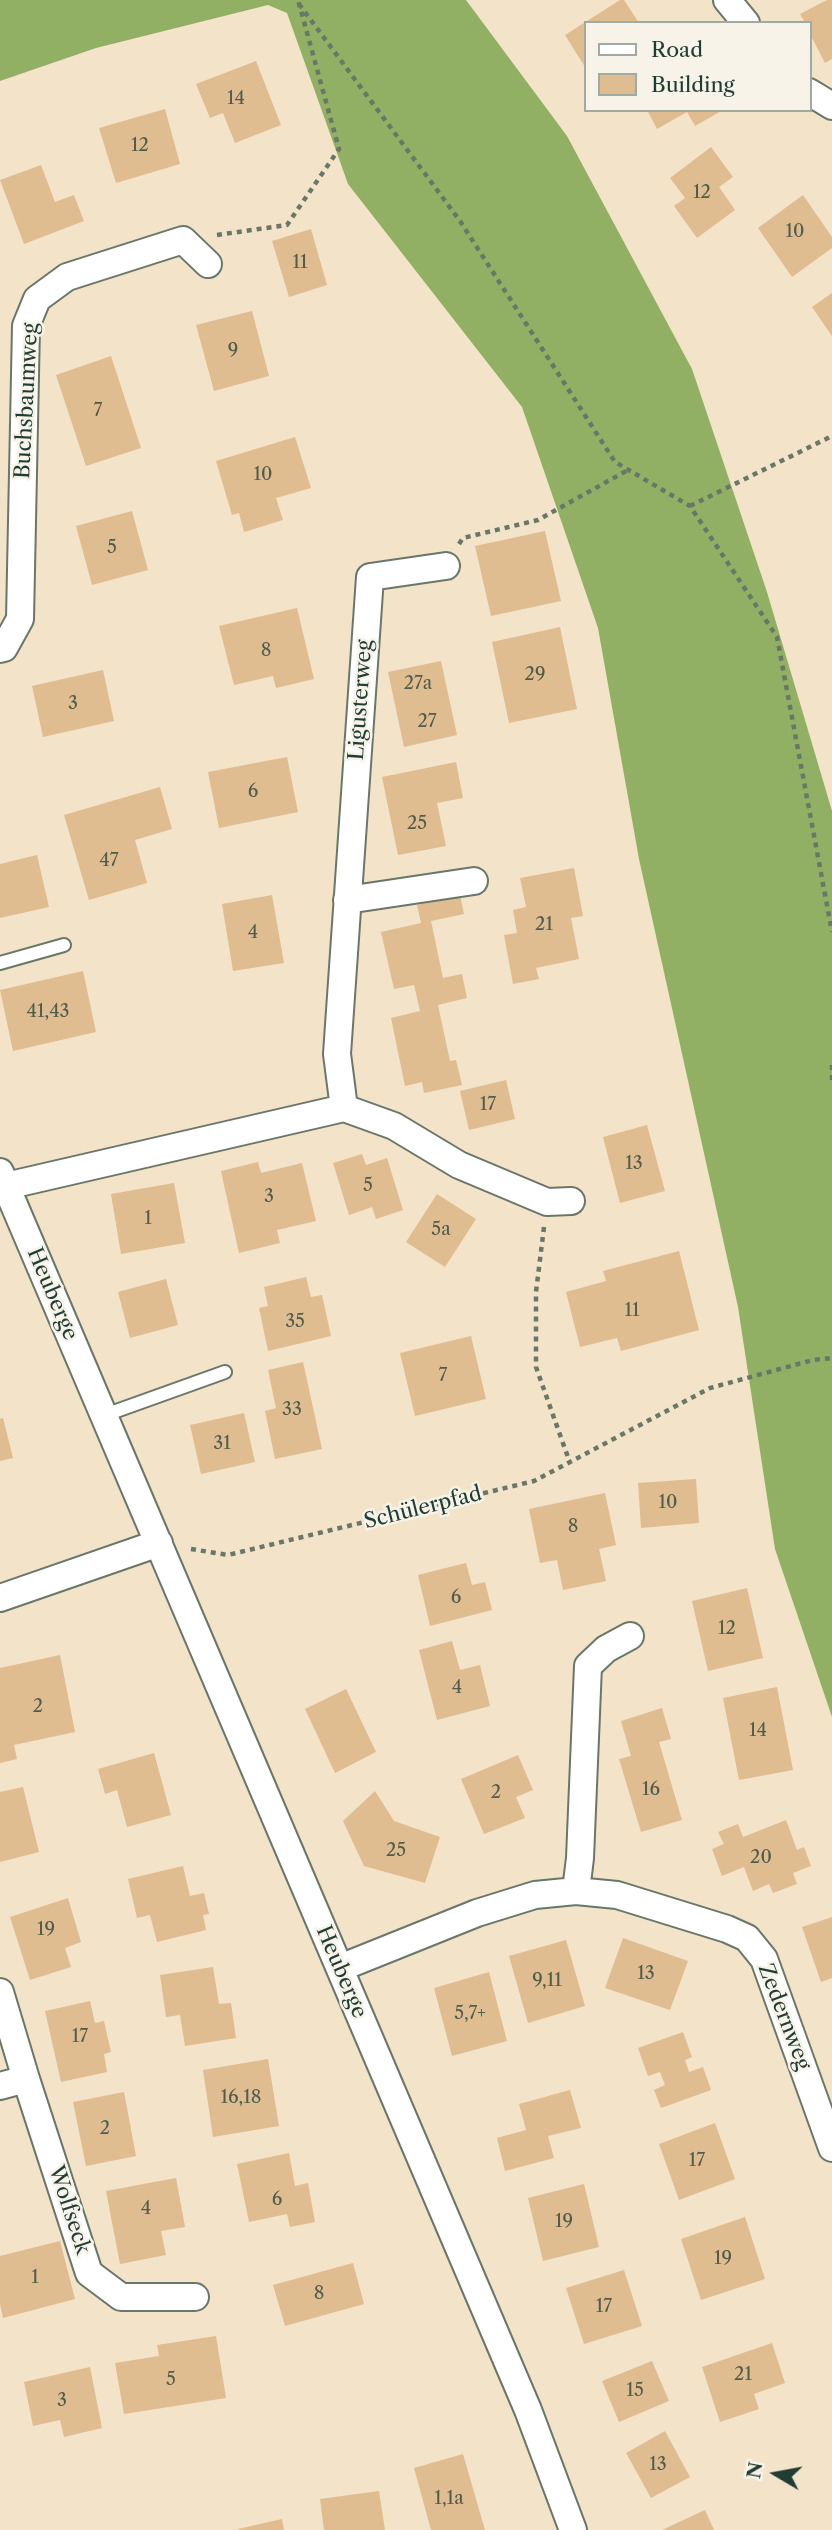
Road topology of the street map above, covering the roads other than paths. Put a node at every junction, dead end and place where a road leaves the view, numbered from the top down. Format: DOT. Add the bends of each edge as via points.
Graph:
graph roads {
  1 [pos="727,0"];
  2 [pos="744,21"];
  3 [pos="811,93"];
  4 [pos="832,106"];
  5 [pos="208,264"];
  6 [pos="446,566"];
  7 [pos="0,649"];
  8 [pos="474,881"];
  9 [pos="347,900"];
  10 [pos="64,945"];
  11 [pos="0,963"];
  12 [pos="344,1108"];
  13 [pos="3,1179"];
  14 [pos="559,1202"];
  15 [pos="225,1372"];
  16 [pos="105,1415"];
  17 [pos="159,1544"];
  18 [pos="0,1598"];
  19 [pos="630,1636"];
  20 [pos="576,1891"];
  21 [pos="340,1968"];
  22 [pos="0,1992"];
  23 [pos="26,2079"];
  24 [pos="0,2086"];
  25 [pos="832,2148"];
  26 [pos="195,2297"];
  27 [pos="573,2530"];
  1 -- 2 [label="street"];
  3 -- 4 [label="street"];
  5 -- 7 [label="street, Buchsbaumweg" via="183,240 68,277 37,299 26,326 20,619"];
  6 -- 9 [label="street, Ligusterweg" via="370,577"];
  8 -- 9 [label="street"];
  9 -- 12 [label="street, Ligusterweg" via="337,1054"];
  10 -- 11 [label="lane"];
  12 -- 13 [label="street"];
  12 -- 14 [label="street" via="394,1126 459,1165"];
  13 -- 16 [label="street, Heuberge"];
  15 -- 16 [label="lane"];
  16 -- 17 [label="street, Heuberge"];
  17 -- 18 [label="street"];
  17 -- 21 [label="street, Heuberge"];
  19 -- 20 [label="street" via="588,1666"];
  20 -- 21 [label="street, Zedernweg" via="536,1895 477,1913"];
  20 -- 25 [label="street, Zedernweg" via="617,1895 747,1938 764,1959"];
  21 -- 27 [label="street, Heuberge" via="528,2410"];
  22 -- 23 [label="street, Wolfseck"];
  23 -- 24 [label="street"];
  23 -- 26 [label="street, Wolfseck" via="89,2273 121,2297"];
}
